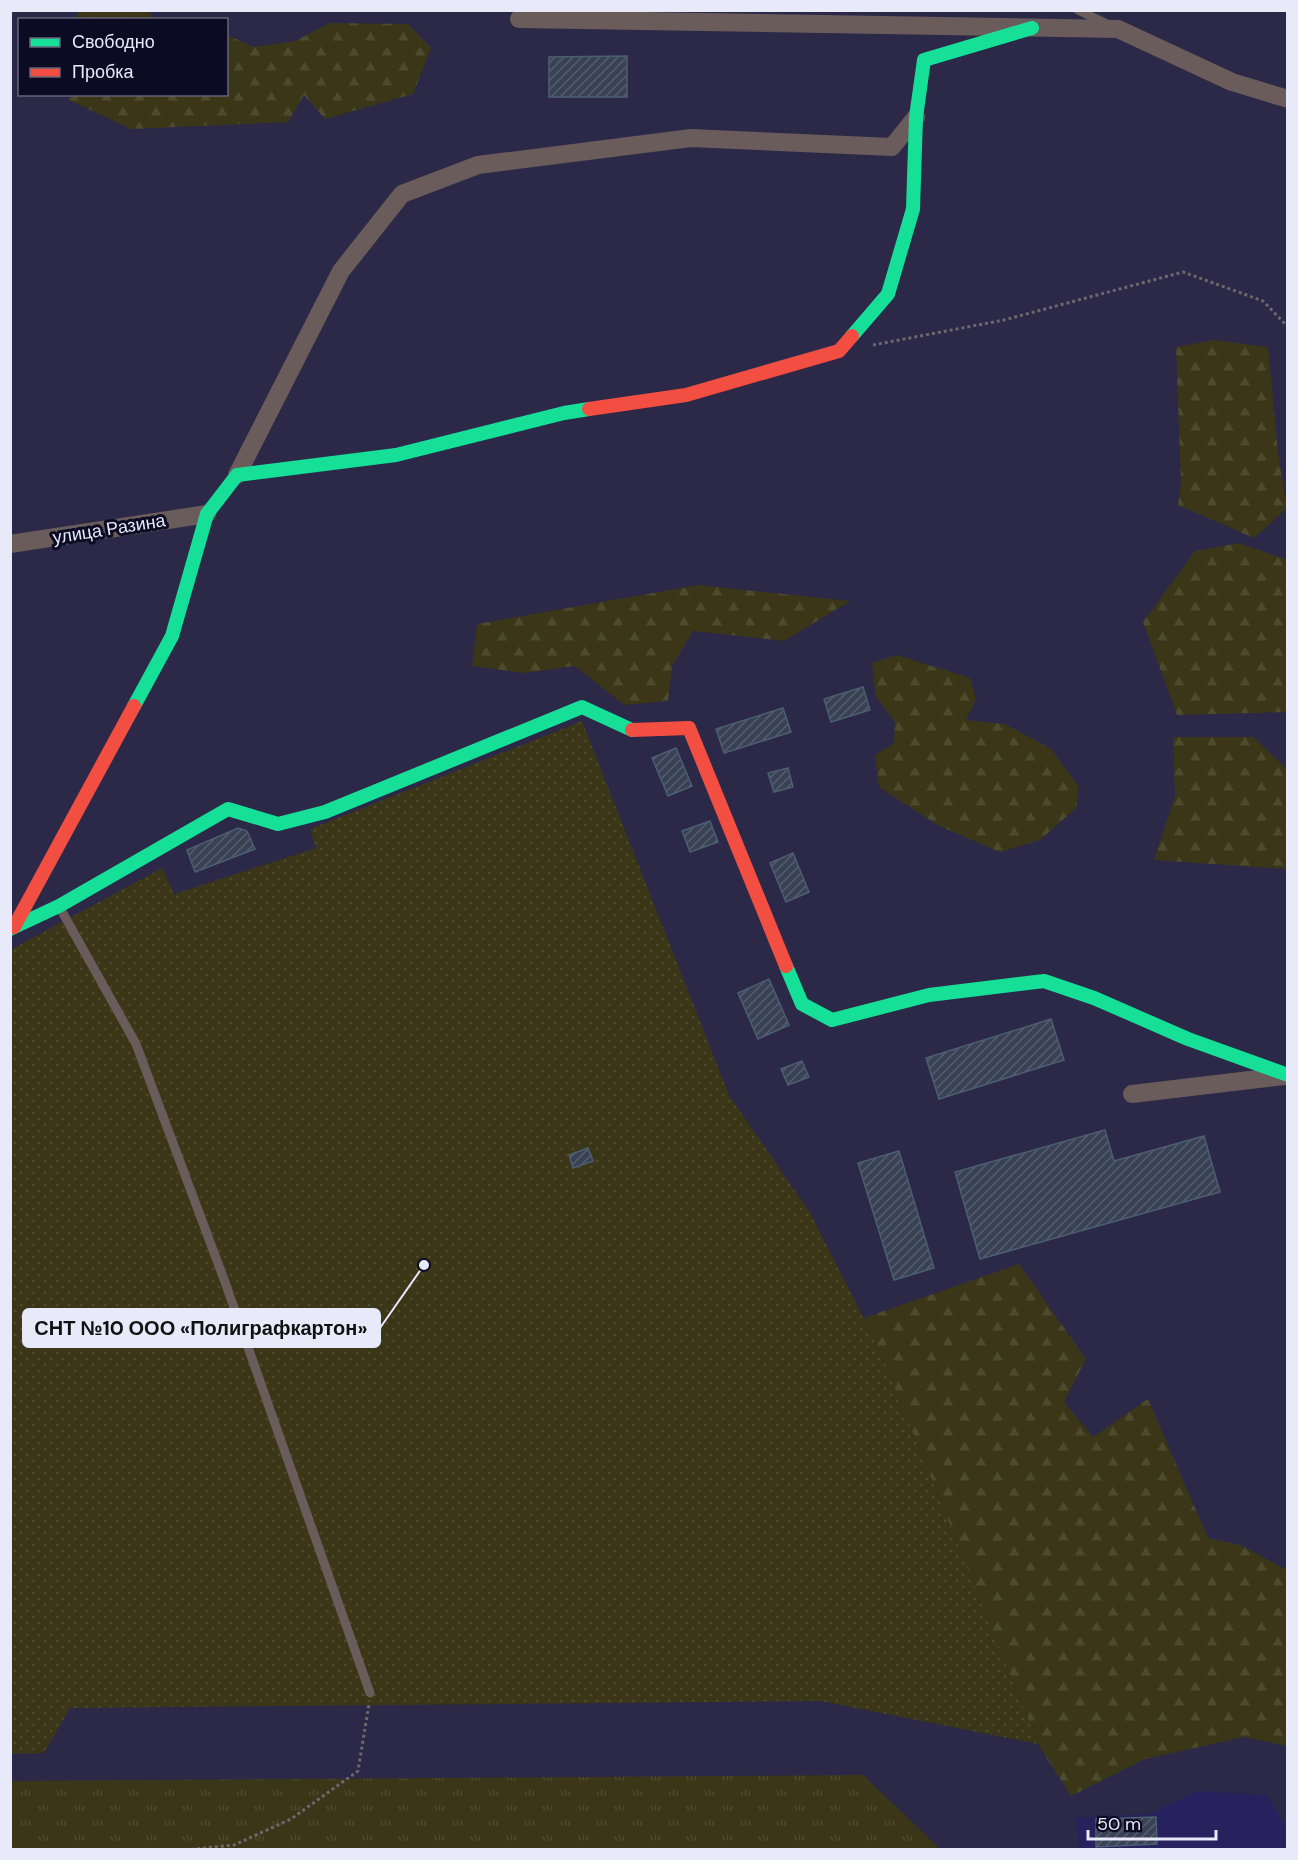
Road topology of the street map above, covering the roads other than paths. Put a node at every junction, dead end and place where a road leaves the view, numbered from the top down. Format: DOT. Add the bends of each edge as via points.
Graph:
graph roads {
  1 [pos="1078,10"];
  2 [pos="519,20"];
  3 [pos="1032,28"];
  4 [pos="1118,29"];
  5 [pos="1287,99"];
  6 [pos="916,117"];
  7 [pos="237,475"];
  8 [pos="207,514"];
  9 [pos="10,544"];
  10 [pos="59,906"];
  11 [pos="12,928"];
  12 [pos="1286,1076"];
  13 [pos="1132,1094"];
  14 [pos="370,1693"];
  1 -- 4 [label="lane"];
  2 -- 3 [label="street"];
  3 -- 4 [label="street"];
  3 -- 6 [label="street" via="924,60"];
  4 -- 5 [label="street" via="1232,82"];
  6 -- 7 [label="street" via="892,147 691,138 478,165 402,194 341,271"];
  6 -- 7 [label="street" via="913,209 888,294 839,351 686,395 564,413 396,454"];
  7 -- 8 [label="street"];
  8 -- 9 [label="street, улица Разина"];
  8 -- 11 [label="street" via="172,636"];
  10 -- 11 [label="street"];
  10 -- 12 [label="street" via="228,809 278,824 326,812 582,707 628,730 689,728 802,1004 831,1020 929,995 1044,981"];
  10 -- 14 [label="lane" via="136,1044"];
  12 -- 13 [label="street"];
}
